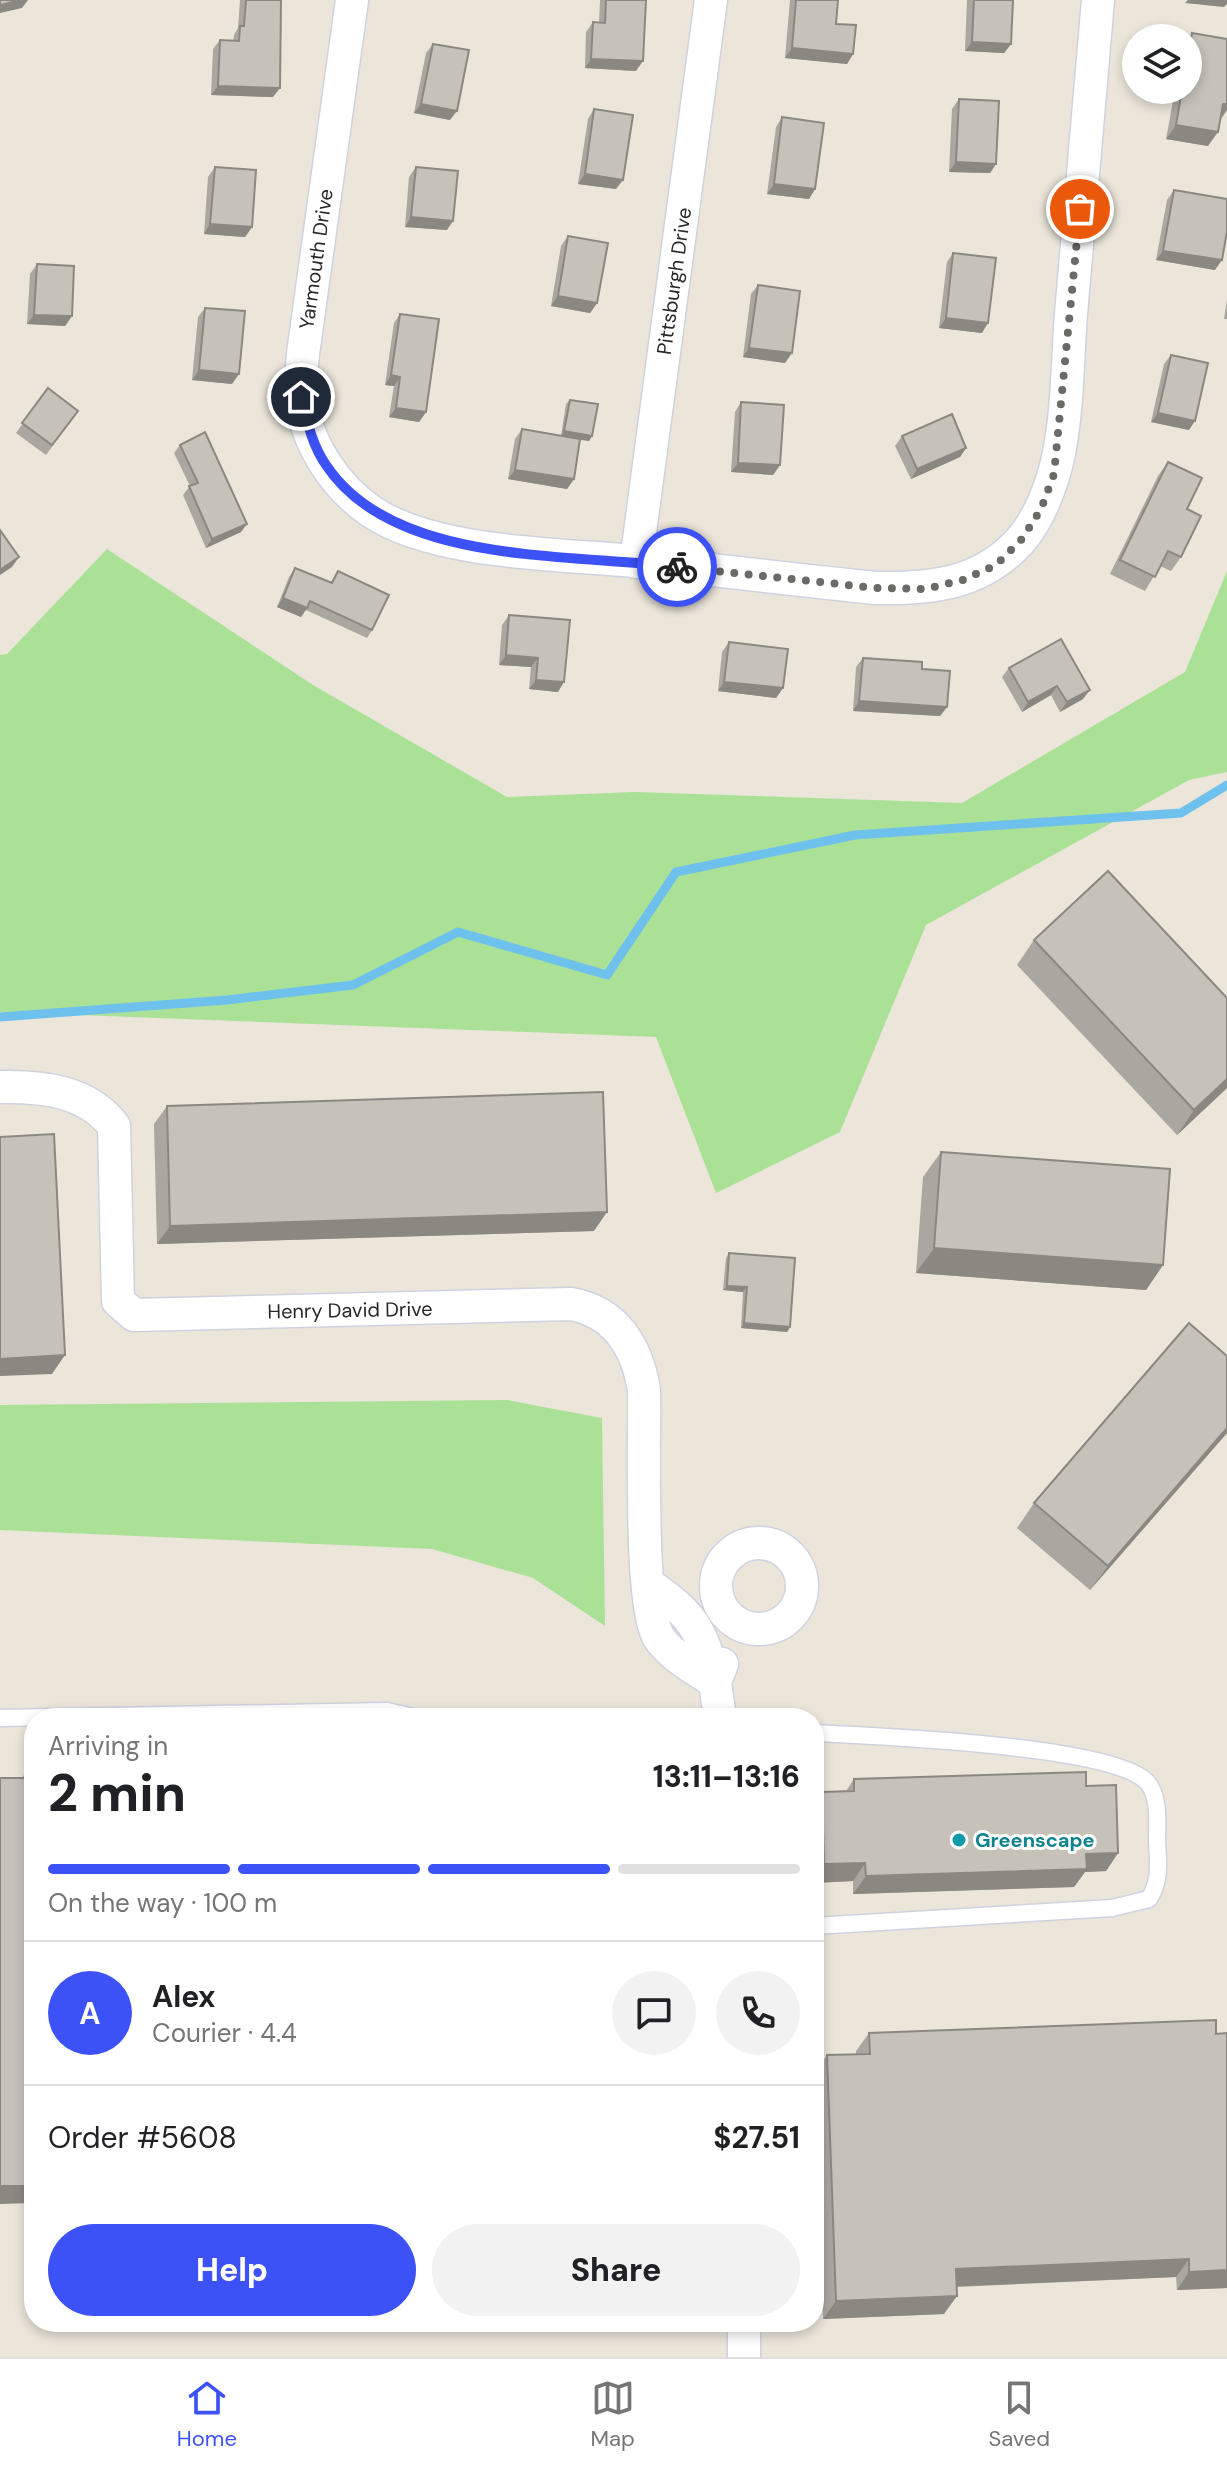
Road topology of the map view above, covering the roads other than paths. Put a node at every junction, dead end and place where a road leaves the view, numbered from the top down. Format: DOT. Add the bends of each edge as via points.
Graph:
graph roads {
  1 [pos="352,0"];
  2 [pos="711,0"];
  3 [pos="1098,0"];
  4 [pos="636,562"];
  5 [pos="0,1087"];
  6 [pos="737,1623"];
  7 [pos="715,1682"];
  8 [pos="719,1708"];
  9 [pos="0,1718"];
  10 [pos="24,1718"];
  11 [pos="824,1734"];
  12 [pos="824,1925"];
  13 [pos="744,2332"];
  14 [pos="744,2357"];
  1 -- 4 [label="street, Yarmouth Drive" via="303,354 301,397 325,464 347,492 404,527 515,551"];
  2 -- 4 [label="street, Pittsburgh Drive"];
  3 -- 4 [label="street, Yarmouth Drive" via="1054,474 1022,539 996,565 925,589"];
  5 -- 7 [label="street, Henry David Drive" via="43,1088 81,1099 100,1108 114,1126 118,1301 134,1315 571,1304 591,1308 613,1323 629,1341 644,1390 649,1585 656,1633 668,1649"];
  6 -- 7 [label="street"];
  7 -- 8 [label="street"];
  9 -- 10 [label="lane"];
  11 -- 12 [label="lane" via="1089,1757 1136,1771 1151,1785 1157,1805 1158,1885 1149,1899 1112,1908"];
  13 -- 14 [label="street"];
}
